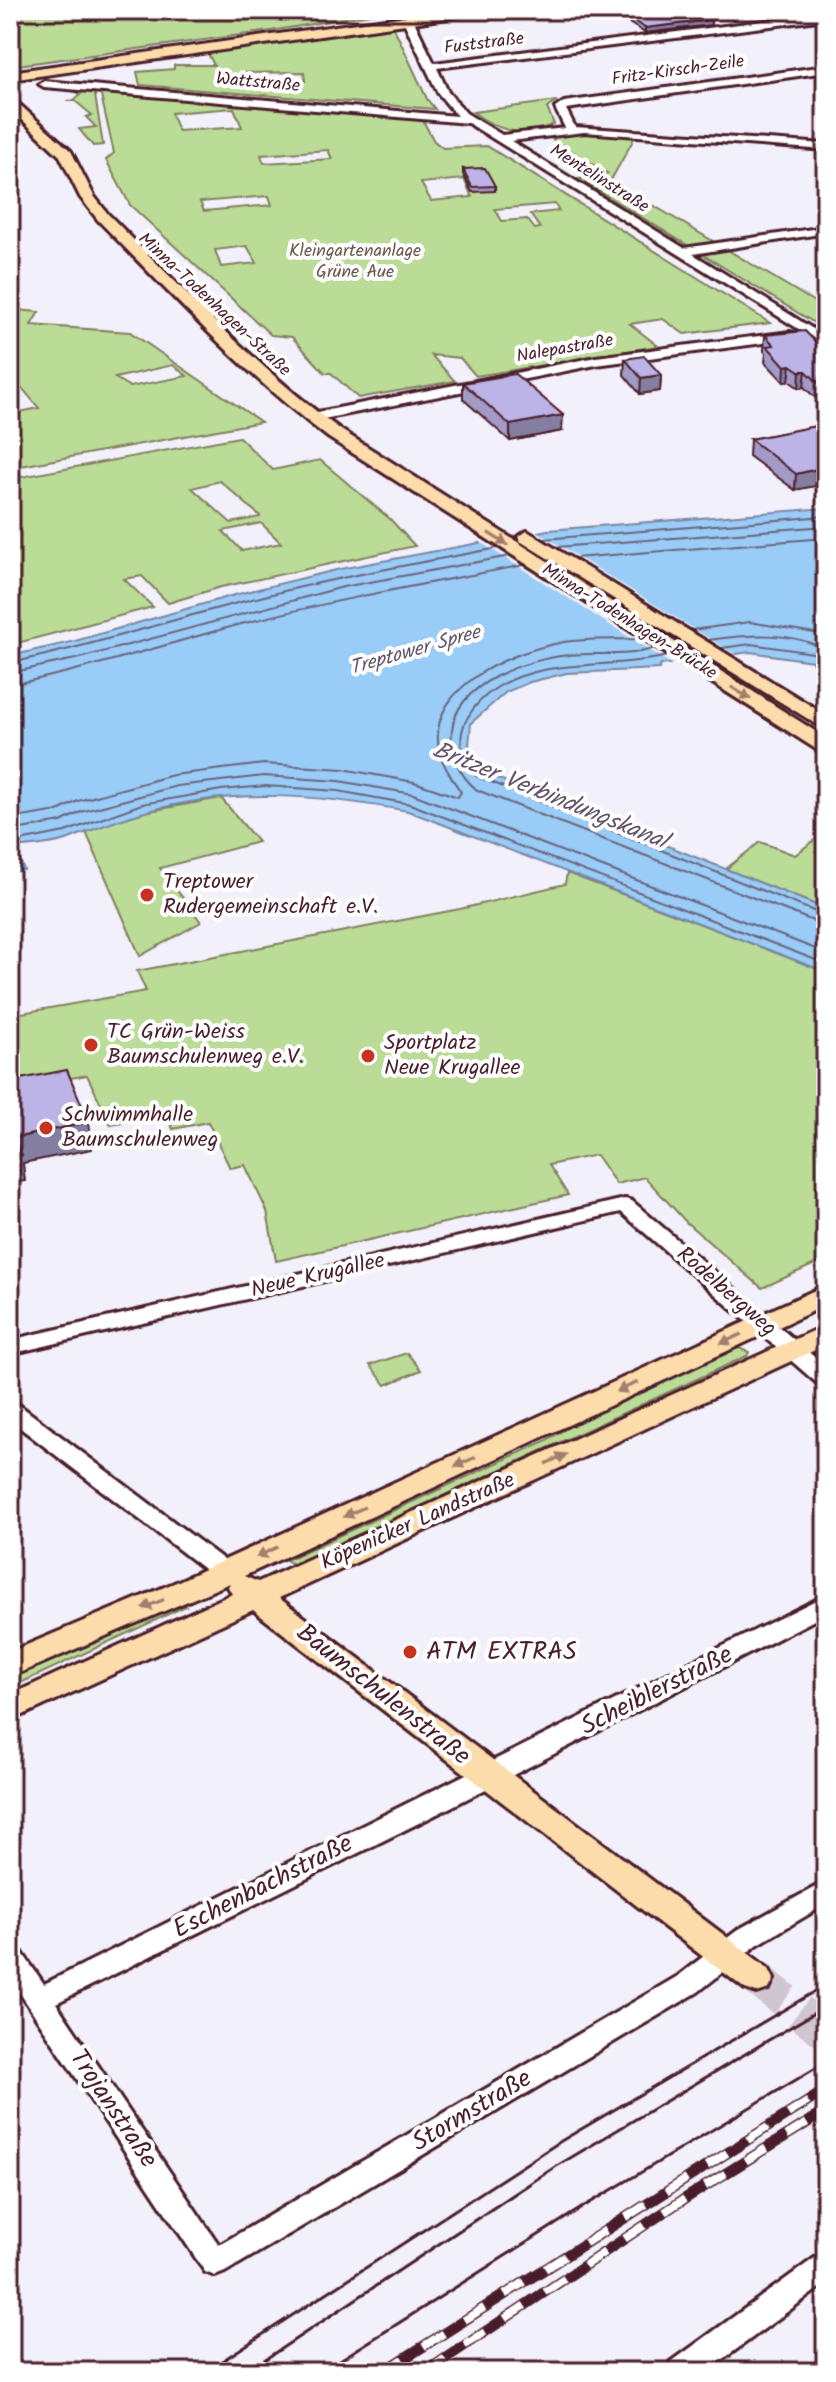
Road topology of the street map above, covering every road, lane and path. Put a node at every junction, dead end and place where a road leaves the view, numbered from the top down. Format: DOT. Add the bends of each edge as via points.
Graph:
graph roads {
  1 [pos="476,10"];
  2 [pos="410,15"];
  3 [pos="826,16"];
  4 [pos="432,66"];
  5 [pos="826,69"];
  6 [pos="10,73"];
  7 [pos="10,83"];
  8 [pos="44,84"];
  9 [pos="10,100"];
  10 [pos="469,120"];
  11 [pos="571,129"];
  12 [pos="500,139"];
  13 [pos="826,147"];
  14 [pos="826,230"];
  15 [pos="684,252"];
  16 [pos="820,332"];
  17 [pos="826,342"];
  18 [pos="333,413"];
  19 [pos="313,417"];
  20 [pos="454,491"];
  21 [pos="432,498"];
  22 [pos="826,724"];
  23 [pos="826,747"];
  24 [pos="625,1205"];
  25 [pos="826,1294"];
  26 [pos="764,1324"];
  27 [pos="826,1334"];
  28 [pos="10,1347"];
  29 [pos="793,1350"];
  30 [pos="826,1379"];
  31 [pos="10,1409"];
  32 [pos="224,1572"];
  33 [pos="255,1596"];
  34 [pos="826,1604"];
  35 [pos="10,1665"];
  36 [pos="10,1709"];
  37 [pos="488,1775"];
  38 [pos="826,1891"];
  39 [pos="725,1955"];
  40 [pos="10,1956"];
  41 [pos="757,1979"];
  42 [pos="39,1999"];
  43 [pos="215,2263"];
  44 [pos="826,2266"];
  45 [pos="682,2372"];
  1 -- 2 [label="main road"];
  2 -- 4 [label="street, Mentelinstraße"];
  2 -- 6 [label="main road"];
  3 -- 4 [label="street, Fuststraße"];
  4 -- 10 [label="street, Mentelinstraße" via="446,98"];
  5 -- 11 [label="street, Fritz-Kirsch-Zeile" via="564,105 560,108"];
  7 -- 18 [label="main road, Minna-Todenhagen-Straße" via="71,139 119,216 258,350"];
  8 -- 10 [label="street, Wattstraße"];
  9 -- 19 [label="main road, Minna-Todenhagen-Straße" via="66,154 103,217 238,352"];
  10 -- 12 [label="street, Mentelinstraße"];
  11 -- 12 [label="street"];
  11 -- 13 [label="street"];
  12 -- 15 [label="street, Mentelinstraße"];
  14 -- 15 [label="street"];
  15 -- 16 [label="street, Mentelinstraße"];
  16 -- 17 [label="street, Mentelinstraße"];
  16 -- 18 [label="street, Nalepastraße" via="596,361"];
  18 -- 19 [label="street, Nalepastraße"];
  18 -- 20 [label="main road, Minna-Todenhagen-Straße"];
  19 -- 21 [label="main road, Minna-Todenhagen-Straße"];
  20 -- 22 [label="main road, Minna-Todenhagen-Brücke"];
  21 -- 23 [label="main road, Minna-Todenhagen-Brücke, one-way"];
  24 -- 26 [label="street, Rodelbergweg"];
  24 -- 28 [label="street, Neue Krugallee"];
  25 -- 26 [label="main road, Köpenicker Landstraße"];
  26 -- 29 [label="street, Rodelbergweg"];
  26 -- 32 [label="main road, Köpenicker Landstraße, one-way"];
  27 -- 29 [label="main road, Köpenicker Landstraße"];
  29 -- 30 [label="street, Rodelbergweg"];
  33 -- 29 [label="main road, Köpenicker Landstraße, one-way"];
  31 -- 32 [label="street, Baumschulenstraße"];
  32 -- 33 [label="main road, Baumschulenstraße"];
  32 -- 35 [label="main road, Köpenicker Landstraße, one-way"];
  33 -- 36 [label="main road, Köpenicker Landstraße"];
  33 -- 37 [label="main road, Baumschulenstraße"];
  34 -- 37 [label="street, Scheiblerstraße"];
  37 -- 39 [label="main road, Baumschulenstraße"];
  37 -- 42 [label="street, Eschenbachstraße"];
  38 -- 39 [label="street, Stormstraße"];
  39 -- 41 [label="main road, Baumschulenstraße"];
  39 -- 43 [label="street, Stormstraße" via="688,1984"];
  40 -- 42 [label="street, Trojanstraße"];
  42 -- 43 [label="street, Trojanstraße"];
  44 -- 45 [label="street"];
}
